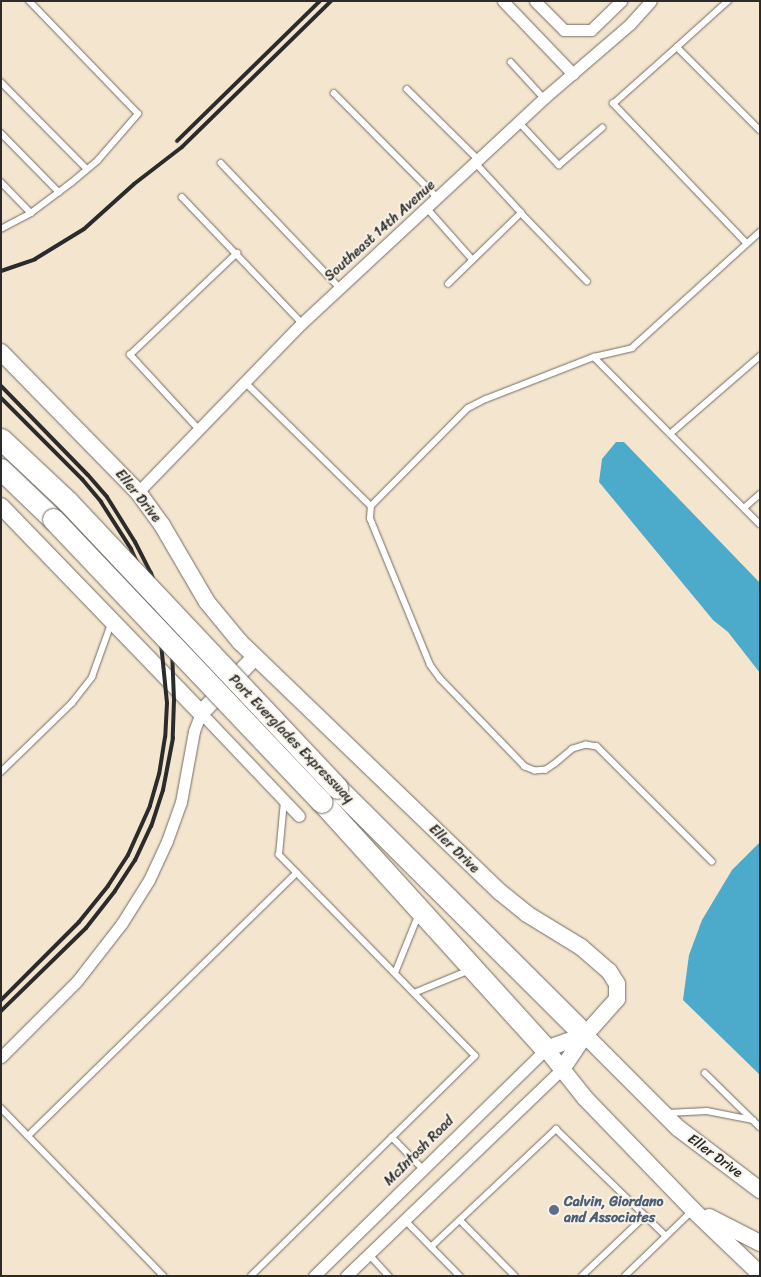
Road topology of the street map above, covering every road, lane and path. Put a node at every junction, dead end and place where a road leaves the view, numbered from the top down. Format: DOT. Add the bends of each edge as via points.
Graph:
graph roads {
  1 [pos="28,1"];
  2 [pos="503,1"];
  3 [pos="535,1"];
  4 [pos="621,1"];
  5 [pos="651,1"];
  6 [pos="728,1"];
  7 [pos="677,47"];
  8 [pos="512,62"];
  9 [pos="573,74"];
  10 [pos="1,82"];
  11 [pos="407,89"];
  12 [pos="334,93"];
  13 [pos="544,98"];
  14 [pos="519,122"];
  15 [pos="602,128"];
  16 [pos="760,130"];
  17 [pos="1,133"];
  18 [pos="477,162"];
  19 [pos="222,163"];
  20 [pos="87,169"];
  21 [pos="1,182"];
  22 [pos="59,192"];
  23 [pos="182,197"];
  24 [pos="438,198"];
  25 [pos="427,208"];
  26 [pos="32,212"];
  27 [pos="520,213"];
  28 [pos="1,229"];
  29 [pos="760,232"];
  30 [pos="747,244"];
  31 [pos="237,253"];
  32 [pos="473,260"];
  33 [pos="587,281"];
  34 [pos="448,284"];
  35 [pos="340,288"];
  36 [pos="302,323"];
  37 [pos="1,352"];
  38 [pos="760,356"];
  39 [pos="594,357"];
  40 [pos="245,382"];
  41 [pos="199,430"];
  42 [pos="670,434"];
  43 [pos="1,439"];
  44 [pos="1,469"];
  45 [pos="138,492"];
  46 [pos="760,494"];
  47 [pos="1,506"];
  48 [pos="371,506"];
  49 [pos="744,508"];
  50 [pos="760,524"];
  51 [pos="112,619"];
  52 [pos="255,656"];
  53 [pos="202,713"];
  54 [pos="1,772"];
  55 [pos="330,795"];
  56 [pos="284,801"];
  57 [pos="299,816"];
  58 [pos="712,862"];
  59 [pos="297,873"];
  60 [pos="420,912"];
  61 [pos="473,968"];
  62 [pos="395,973"];
  63 [pos="414,993"];
  64 [pos="585,1036"];
  65 [pos="546,1049"];
  66 [pos="1,1057"];
  67 [pos="562,1070"];
  68 [pos="705,1073"];
  69 [pos="1,1108"];
  70 [pos="663,1113"];
  71 [pos="753,1120"];
  72 [pos="760,1127"];
  73 [pos="28,1136"];
  74 [pos="392,1137"];
  75 [pos="422,1168"];
  76 [pos="756,1185"];
  77 [pos="694,1210"];
  78 [pos="645,1216"];
  79 [pos="404,1220"];
  80 [pos="460,1220"];
  81 [pos="760,1230"];
  82 [pos="666,1236"];
  83 [pos="760,1243"];
  84 [pos="431,1247"];
  85 [pos="369,1254"];
  86 [pos="760,1260"];
  87 [pos="760,1274"];
  88 [pos="164,1276"];
  89 [pos="251,1276"];
  90 [pos="314,1276"];
  91 [pos="346,1276"];
  92 [pos="389,1276"];
  93 [pos="460,1276"];
  94 [pos="515,1276"];
  95 [pos="582,1276"];
  96 [pos="625,1276"];
  97 [pos="748,1276"];
  1 -- 20 [label="lane" via="138,114"];
  2 -- 9 [label="street"];
  3 -- 4 [label="street" via="564,30 592,30"];
  5 -- 9 [label="street, Southeast 14th Avenue"];
  6 -- 7 [label="lane"];
  7 -- 16 [label="lane"];
  7 -- 30 [label="lane" via="613,104"];
  8 -- 13 [label="lane"];
  9 -- 13 [label="street, Southeast 14th Avenue"];
  10 -- 20 [label="lane"];
  11 -- 18 [label="lane"];
  12 -- 24 [label="lane"];
  13 -- 14 [label="street, Southeast 14th Avenue"];
  14 -- 15 [label="lane" via="559,165"];
  14 -- 18 [label="street, Southeast 14th Avenue"];
  17 -- 22 [label="lane"];
  18 -- 24 [label="street, Southeast 14th Avenue"];
  18 -- 27 [label="lane"];
  19 -- 35 [label="lane"];
  20 -- 22 [label="lane"];
  21 -- 26 [label="lane"];
  22 -- 26 [label="lane"];
  23 -- 31 [label="lane"];
  24 -- 25 [label="street, Southeast 14th Avenue"];
  25 -- 32 [label="lane"];
  25 -- 35 [label="street, Southeast 14th Avenue"];
  26 -- 28 [label="lane"];
  27 -- 32 [label="lane"];
  27 -- 33 [label="lane"];
  29 -- 30 [label="lane"];
  30 -- 39 [label="lane" via="632,348"];
  31 -- 36 [label="lane"];
  31 -- 41 [label="lane" via="130,355"];
  32 -- 34 [label="lane"];
  35 -- 36 [label="street, Southeast 14th Avenue"];
  36 -- 40 [label="street, Southeast 14th Avenue"];
  37 -- 45 [label="street, Eller Drive"];
  38 -- 42 [label="lane"];
  39 -- 42 [label="lane"];
  39 -- 48 [label="lane" via="468,408"];
  40 -- 41 [label="street, Southeast 14th Avenue"];
  40 -- 48 [label="lane"];
  41 -- 45 [label="street, Southeast 14th Avenue"];
  42 -- 49 [label="lane"];
  43 -- 55 [label="highway, Port Everglades Expressway, bridge" via="67,501"];
  44 -- 55 [label="highway, Port Everglades Expressway, bridge"];
  45 -- 52 [label="street, Eller Drive" via="162,525 207,602"];
  46 -- 49 [label="lane"];
  47 -- 51 [label="street"];
  48 -- 58 [label="lane" via="370,519 430,666 440,679 525,767 535,771 546,770 573,748 597,747"];
  49 -- 50 [label="lane"];
  51 -- 53 [label="street"];
  51 -- 54 [label="lane" via="92,677 72,703"];
  52 -- 53 [label="street"];
  52 -- 64 [label="street, Eller Drive" via="500,892 527,914 581,947 609,971 617,984 616,999"];
  53 -- 56 [label="street"];
  53 -- 66 [label="street" via="194,730 179,809 149,880 77,981"];
  55 -- 60 [label="highway, Port Everglades Expressway"];
  55 -- 64 [label="highway, Port Everglades Expressway"];
  56 -- 57 [label="street"];
  56 -- 59 [label="lane" via="279,855"];
  59 -- 62 [label="lane"];
  59 -- 73 [label="lane"];
  60 -- 61 [label="highway, Port Everglades Expressway"];
  60 -- 62 [label="lane"];
  61 -- 63 [label="lane"];
  61 -- 65 [label="highway, Port Everglades Expressway"];
  62 -- 63 [label="lane"];
  63 -- 74 [label="lane" via="475,1056"];
  64 -- 65 [label="street, Eller Drive"];
  64 -- 67 [label="street, Eller Drive"];
  64 -- 70 [label="street, Eller Drive"];
  65 -- 67 [label="street"];
  65 -- 75 [label="street, McIntosh Road"];
  67 -- 77 [label="street"];
  67 -- 79 [label="street"];
  68 -- 71 [label="lane"];
  69 -- 73 [label="lane"];
  70 -- 71 [label="lane" via="707,1111"];
  70 -- 76 [label="street, Eller Drive" via="693,1142"];
  71 -- 72 [label="lane"];
  73 -- 88 [label="lane"];
  74 -- 75 [label="lane"];
  74 -- 89 [label="lane"];
  75 -- 90 [label="street, McIntosh Road"];
  77 -- 81 [label="street"];
  77 -- 82 [label="lane"];
  77 -- 83 [label="street"];
  77 -- 86 [label="street"];
  77 -- 87 [label="street"];
  77 -- 97 [label="street"];
  78 -- 80 [label="lane" via="556,1129"];
  78 -- 82 [label="lane"];
  78 -- 95 [label="lane"];
  79 -- 84 [label="lane"];
  79 -- 85 [label="street"];
  80 -- 84 [label="lane"];
  80 -- 94 [label="lane"];
  82 -- 96 [label="lane"];
  84 -- 93 [label="lane"];
  85 -- 91 [label="street"];
  85 -- 92 [label="lane"];
}
